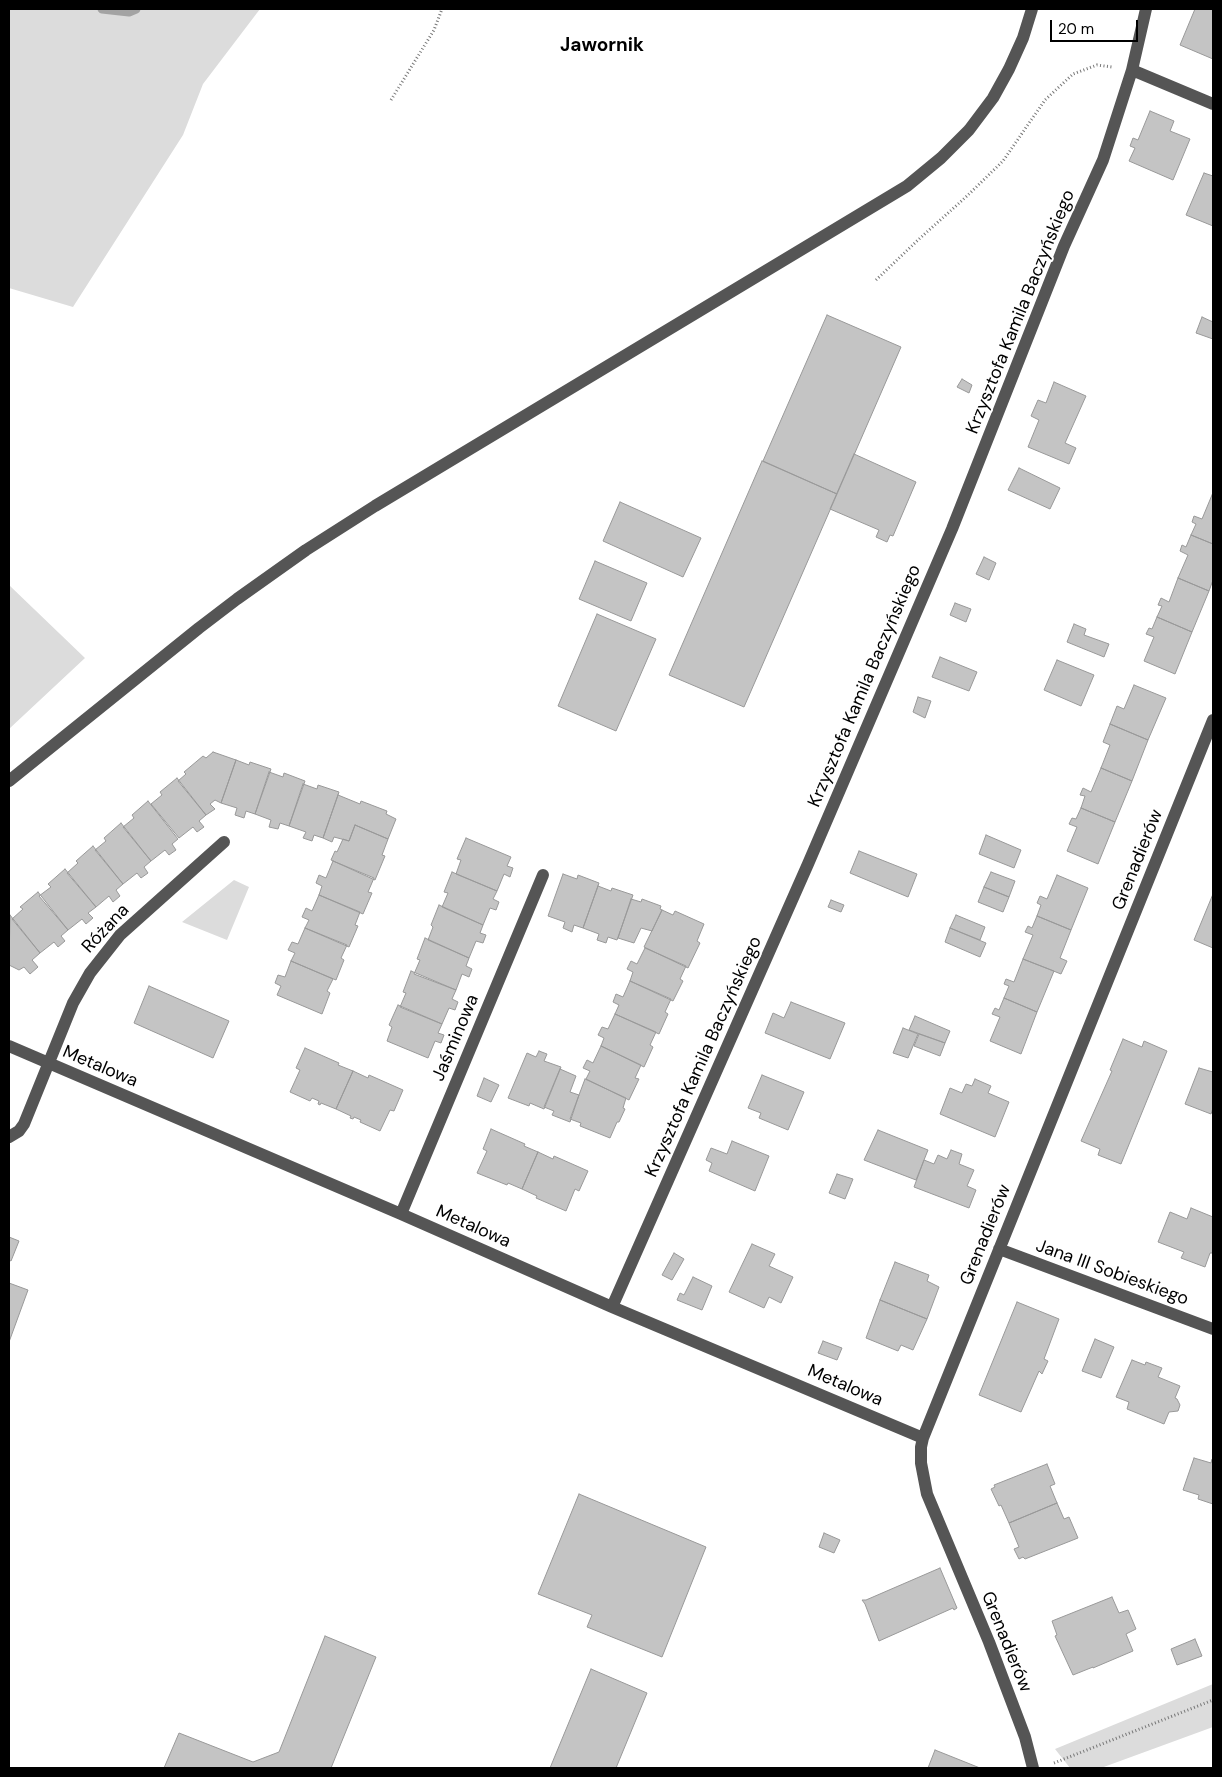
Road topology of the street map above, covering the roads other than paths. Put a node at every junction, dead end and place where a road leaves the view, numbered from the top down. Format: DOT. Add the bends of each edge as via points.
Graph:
graph roads {
  1 [pos="1032,9"];
  2 [pos="1146,9"];
  3 [pos="1132,70"];
  4 [pos="1213,104"];
  5 [pos="1213,720"];
  6 [pos="9,781"];
  7 [pos="224,842"];
  8 [pos="543,875"];
  9 [pos="9,1046"];
  10 [pos="49,1064"];
  11 [pos="9,1137"];
  12 [pos="401,1214"];
  13 [pos="999,1249"];
  14 [pos="612,1308"];
  15 [pos="1213,1329"];
  16 [pos="923,1438"];
  17 [pos="1034,1768"];
  1 -- 6 [label="street" via="1023,38 994,98 969,130 907,186 306,550 199,628"];
  2 -- 3 [label="street, Krzysztofa Kamila Baczyńskiego"];
  3 -- 4 [label="street"];
  3 -- 14 [label="street, Krzysztofa Kamila Baczyńskiego" via="1103,160 1064,246 952,529"];
  5 -- 13 [label="street, Grenadierów"];
  7 -- 10 [label="street, Różana" via="120,935 107,951 73,1003"];
  8 -- 12 [label="street, Jaśminowa"];
  9 -- 10 [label="street, Metalowa"];
  10 -- 11 [label="street, Różana" via="24,1124"];
  10 -- 12 [label="street, Metalowa"];
  12 -- 14 [label="street, Metalowa"];
  13 -- 15 [label="street, Jana III Sobieskiego"];
  13 -- 16 [label="street, Grenadierów"];
  14 -- 16 [label="street, Metalowa"];
  16 -- 17 [label="street, Grenadierów" via="921,1463 927,1494 992,1651"];
}
